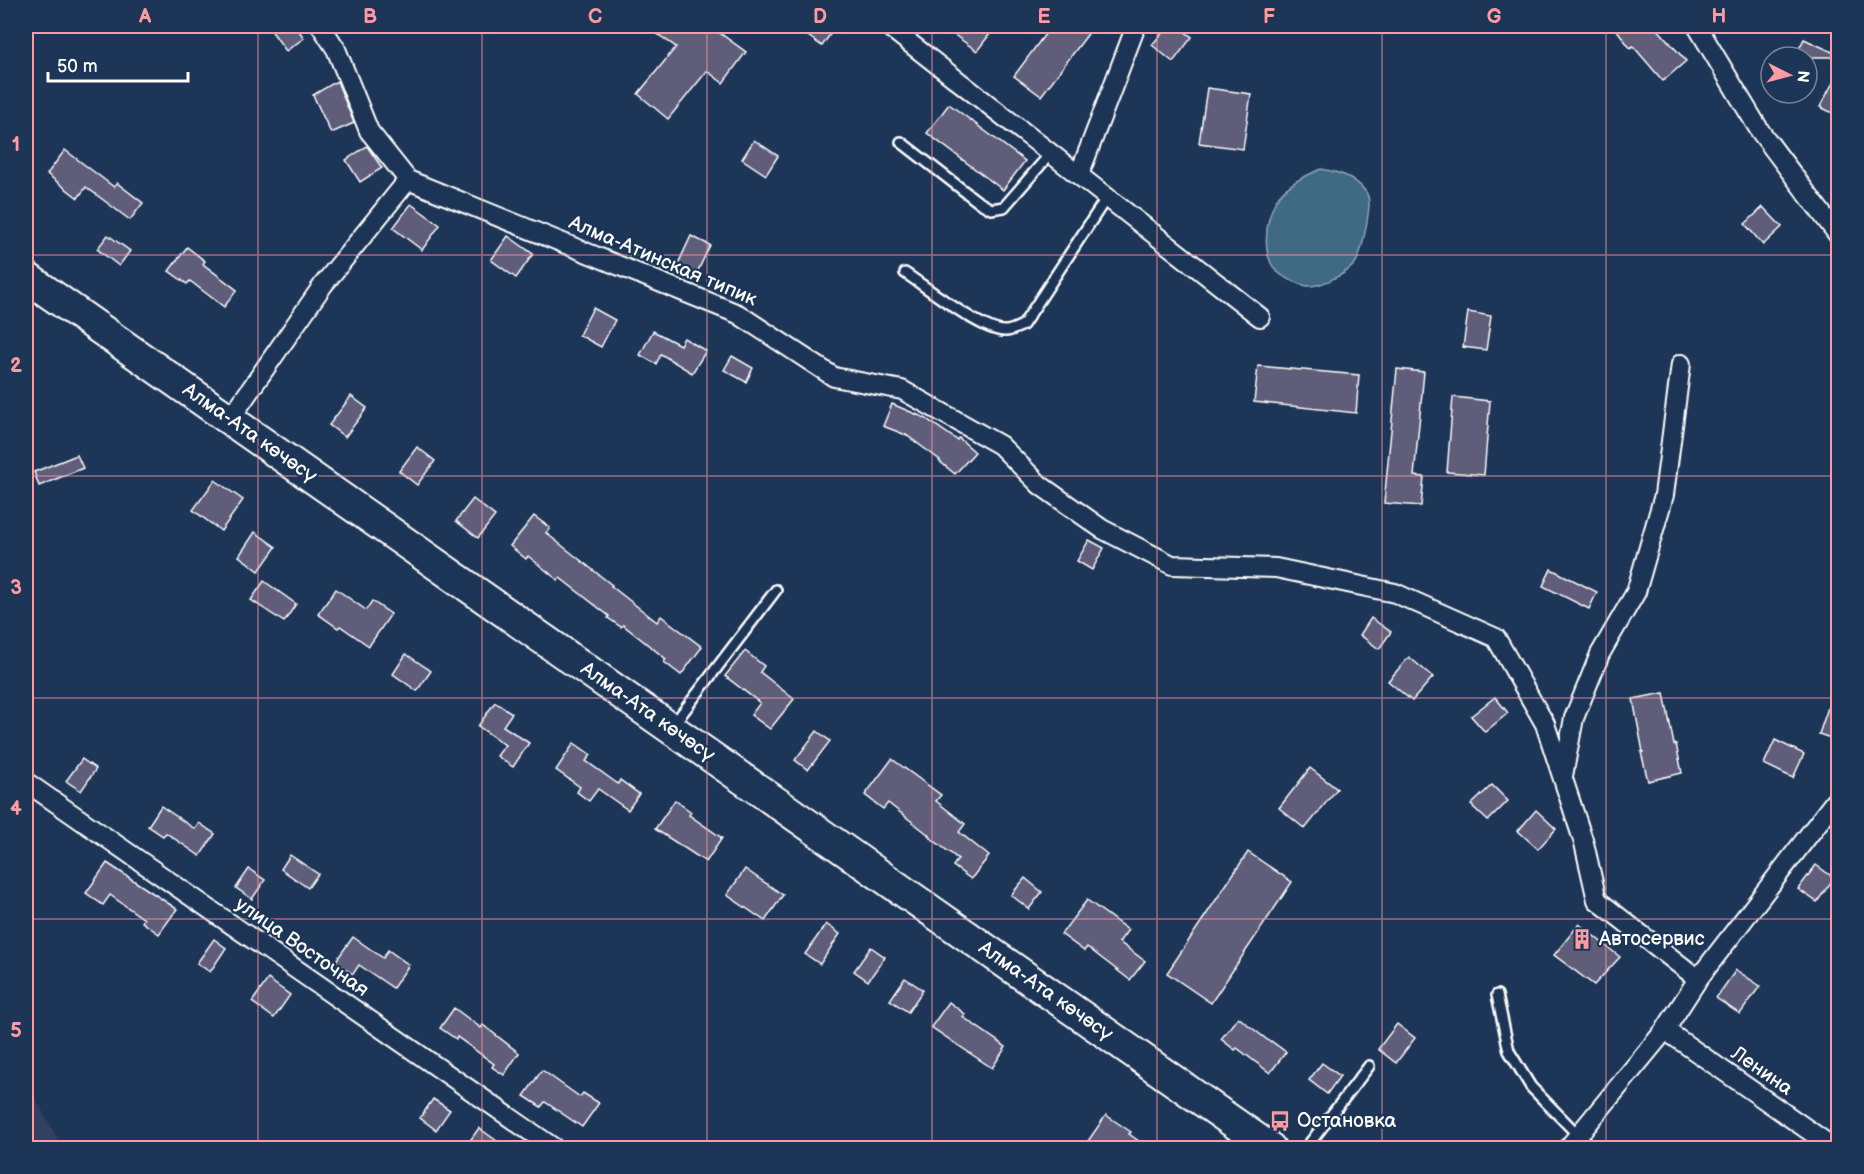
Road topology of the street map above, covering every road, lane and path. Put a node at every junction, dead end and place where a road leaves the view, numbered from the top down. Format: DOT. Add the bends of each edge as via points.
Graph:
graph roads {
  1 [pos="321,26"];
  2 [pos="888,26"];
  3 [pos="1136,26"];
  4 [pos="1697,26"];
  5 [pos="901,142"];
  6 [pos="1051,153"];
  7 [pos="1078,175"];
  8 [pos="408,180"];
  9 [pos="1107,197"];
  10 [pos="1839,235"];
  11 [pos="905,273"];
  12 [pos="26,277"];
  13 [pos="1260,317"];
  14 [pos="1681,364"];
  15 [pos="230,419"];
  16 [pos="776,590"];
  17 [pos="671,728"];
  18 [pos="1563,778"];
  19 [pos="26,782"];
  20 [pos="1839,797"];
  21 [pos="1698,979"];
  22 [pos="1497,995"];
  23 [pos="1665,1030"];
  24 [pos="1369,1066"];
  25 [pos="1573,1142"];
  26 [pos="554,1149"];
  27 [pos="1270,1149"];
  28 [pos="1306,1149"];
  29 [pos="1834,1149"];
  1 -- 8 [label="street, Алма-Атинская типик" via="336,50 369,131"];
  2 -- 6 [label="street"];
  3 -- 7 [label="street"];
  4 -- 10 [label="street" via="1760,131"];
  5 -- 6 [label="lane" via="991,209 1004,207"];
  6 -- 7 [label="street"];
  7 -- 9 [label="street"];
  8 -- 15 [label="street" via="322,285"];
  8 -- 18 [label="street, Алма-Атинская типик" via="738,314 834,376 902,390 1000,445 1040,485 1102,529 1172,565 1276,568 1395,593 1496,638 1545,724"];
  9 -- 11 [label="lane" via="1023,325 1007,332 973,319"];
  9 -- 13 [label="street"];
  12 -- 15 [label="highway, Алма-Ата көчөсү"];
  14 -- 18 [label="street" via="1661,506 1636,592 1600,654 1574,718"];
  15 -- 17 [label="highway, Алма-Ата көчөсү"];
  16 -- 17 [label="lane"];
  17 -- 27 [label="highway, Алма-Ата көчөсү"];
  18 -- 21 [label="street, Алма-Атинская типик" via="1597,900"];
  19 -- 26 [label="street, улица Восточная"];
  20 -- 21 [label="street"];
  21 -- 23 [label="street"];
  22 -- 25 [label="lane" via="1509,1051"];
  23 -- 25 [label="street"];
  23 -- 29 [label="street, Ленина"];
  24 -- 28 [label="lane"];
}
